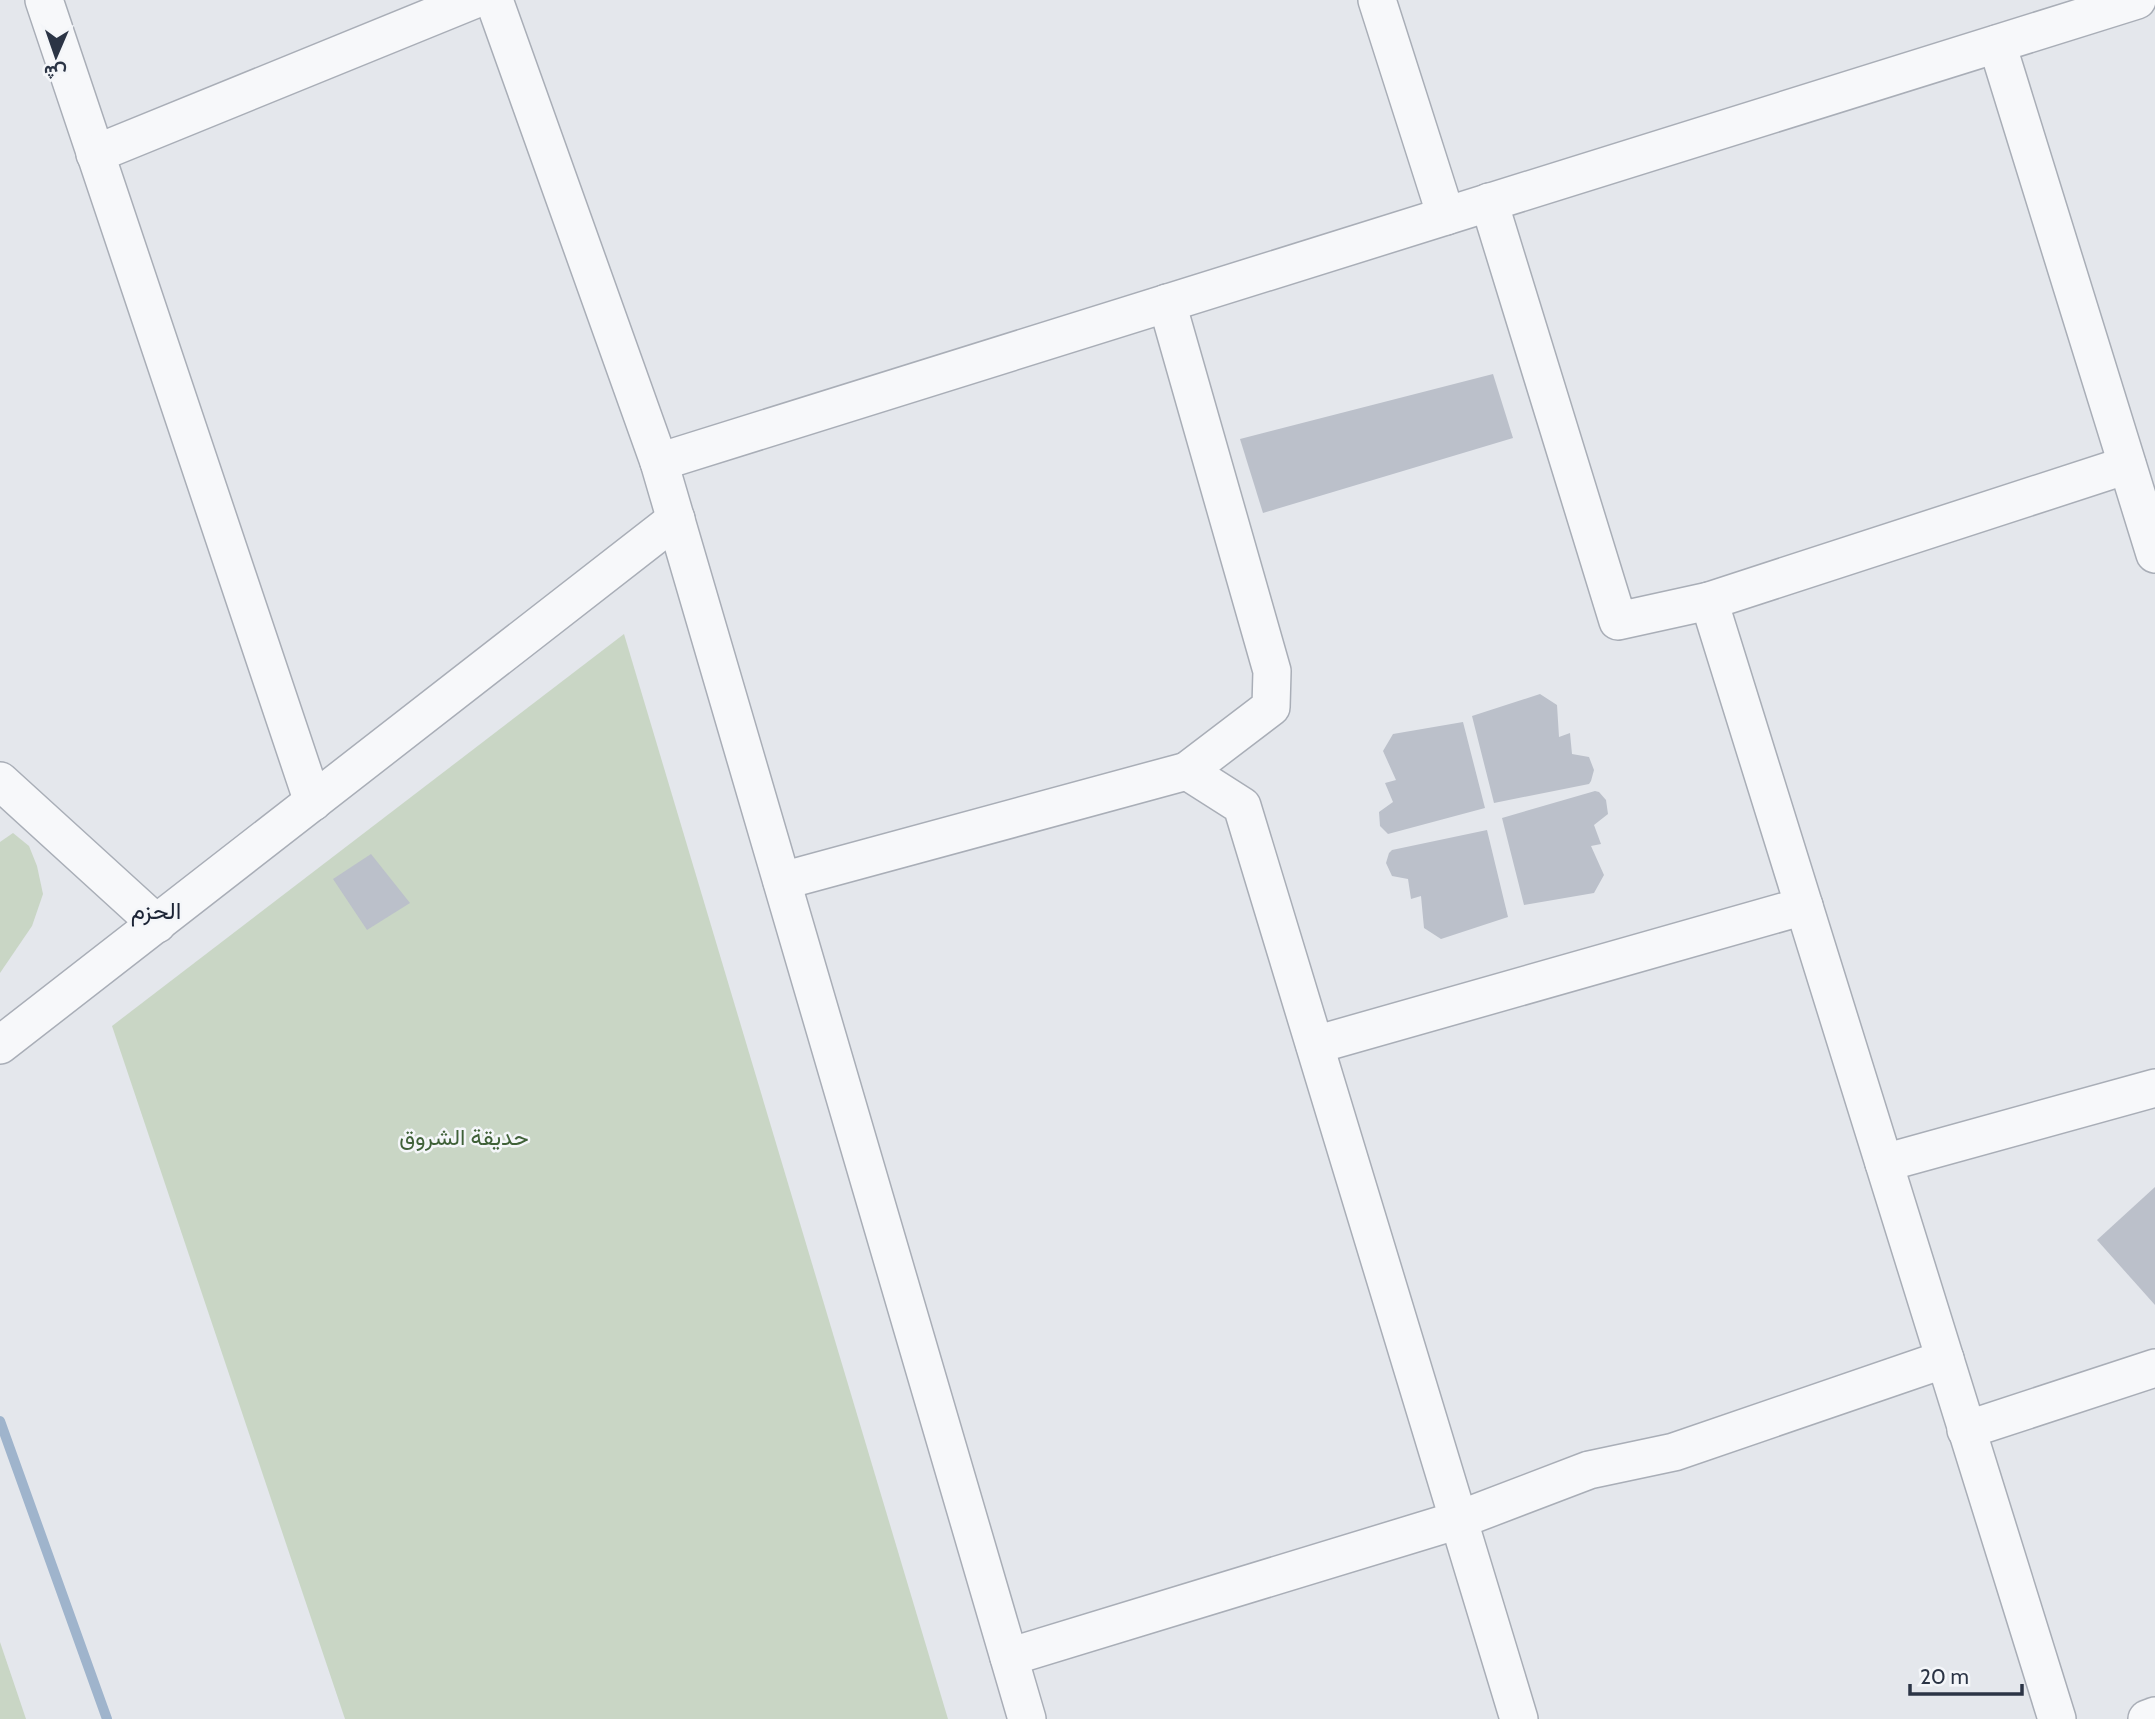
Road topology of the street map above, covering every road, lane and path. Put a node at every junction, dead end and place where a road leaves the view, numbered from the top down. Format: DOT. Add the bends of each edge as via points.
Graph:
graph roads {
  1 [pos="44,0"];
  2 [pos="473,0"];
  3 [pos="494,0"];
  4 [pos="1377,0"];
  5 [pos="2137,0"];
  6 [pos="1997,44"];
  7 [pos="96,154"];
  8 [pos="1489,202"];
  9 [pos="1446,216"];
  10 [pos="1167,303"];
  11 [pos="659,462"];
  12 [pos="2127,465"];
  13 [pos="676,519"];
  14 [pos="2155,554"];
  15 [pos="1709,601"];
  16 [pos="1187,771"];
  17 [pos="0,781"];
  18 [pos="313,802"];
  19 [pos="782,881"];
  20 [pos="1804,906"];
  21 [pos="157,924"];
  22 [pos="0,1045"];
  23 [pos="1315,1045"];
  24 [pos="2155,1088"];
  25 [pos="1884,1163"];
  26 [pos="1945,1359"];
  27 [pos="2155,1368"];
  28 [pos="1966,1430"];
  29 [pos="1458,1520"];
  30 [pos="1009,1657"];
  31 [pos="2155,1716"];
  32 [pos="1027,1719"];
  33 [pos="1519,1719"];
  34 [pos="2057,1719"];
  35 [pos="2147,1719"];
  1 -- 7 [label="street"];
  2 -- 7 [label="street"];
  3 -- 11 [label="street"];
  4 -- 9 [label="street"];
  5 -- 6 [label="street"];
  6 -- 8 [label="street"];
  6 -- 12 [label="street"];
  7 -- 18 [label="street"];
  8 -- 9 [label="street"];
  8 -- 15 [label="street" via="1618,621"];
  9 -- 10 [label="street"];
  10 -- 11 [label="street"];
  10 -- 16 [label="street" via="1272,671 1271,707"];
  11 -- 13 [label="street"];
  12 -- 14 [label="street"];
  12 -- 15 [label="street"];
  13 -- 18 [label="street"];
  13 -- 19 [label="street"];
  15 -- 20 [label="street"];
  16 -- 19 [label="street"];
  16 -- 23 [label="street" via="1242,806"];
  17 -- 21 [label="street"];
  18 -- 21 [label="street"];
  19 -- 30 [label="street"];
  20 -- 23 [label="street"];
  20 -- 25 [label="street"];
  21 -- 22 [label="street"];
  23 -- 29 [label="street"];
  24 -- 25 [label="street"];
  25 -- 26 [label="street"];
  26 -- 28 [label="street"];
  26 -- 29 [label="street" via="1674,1452 1589,1470"];
  27 -- 28 [label="street"];
  28 -- 34 [label="street"];
  29 -- 30 [label="street"];
  29 -- 33 [label="street"];
  30 -- 32 [label="street"];
  31 -- 35 [label="street"];
}
